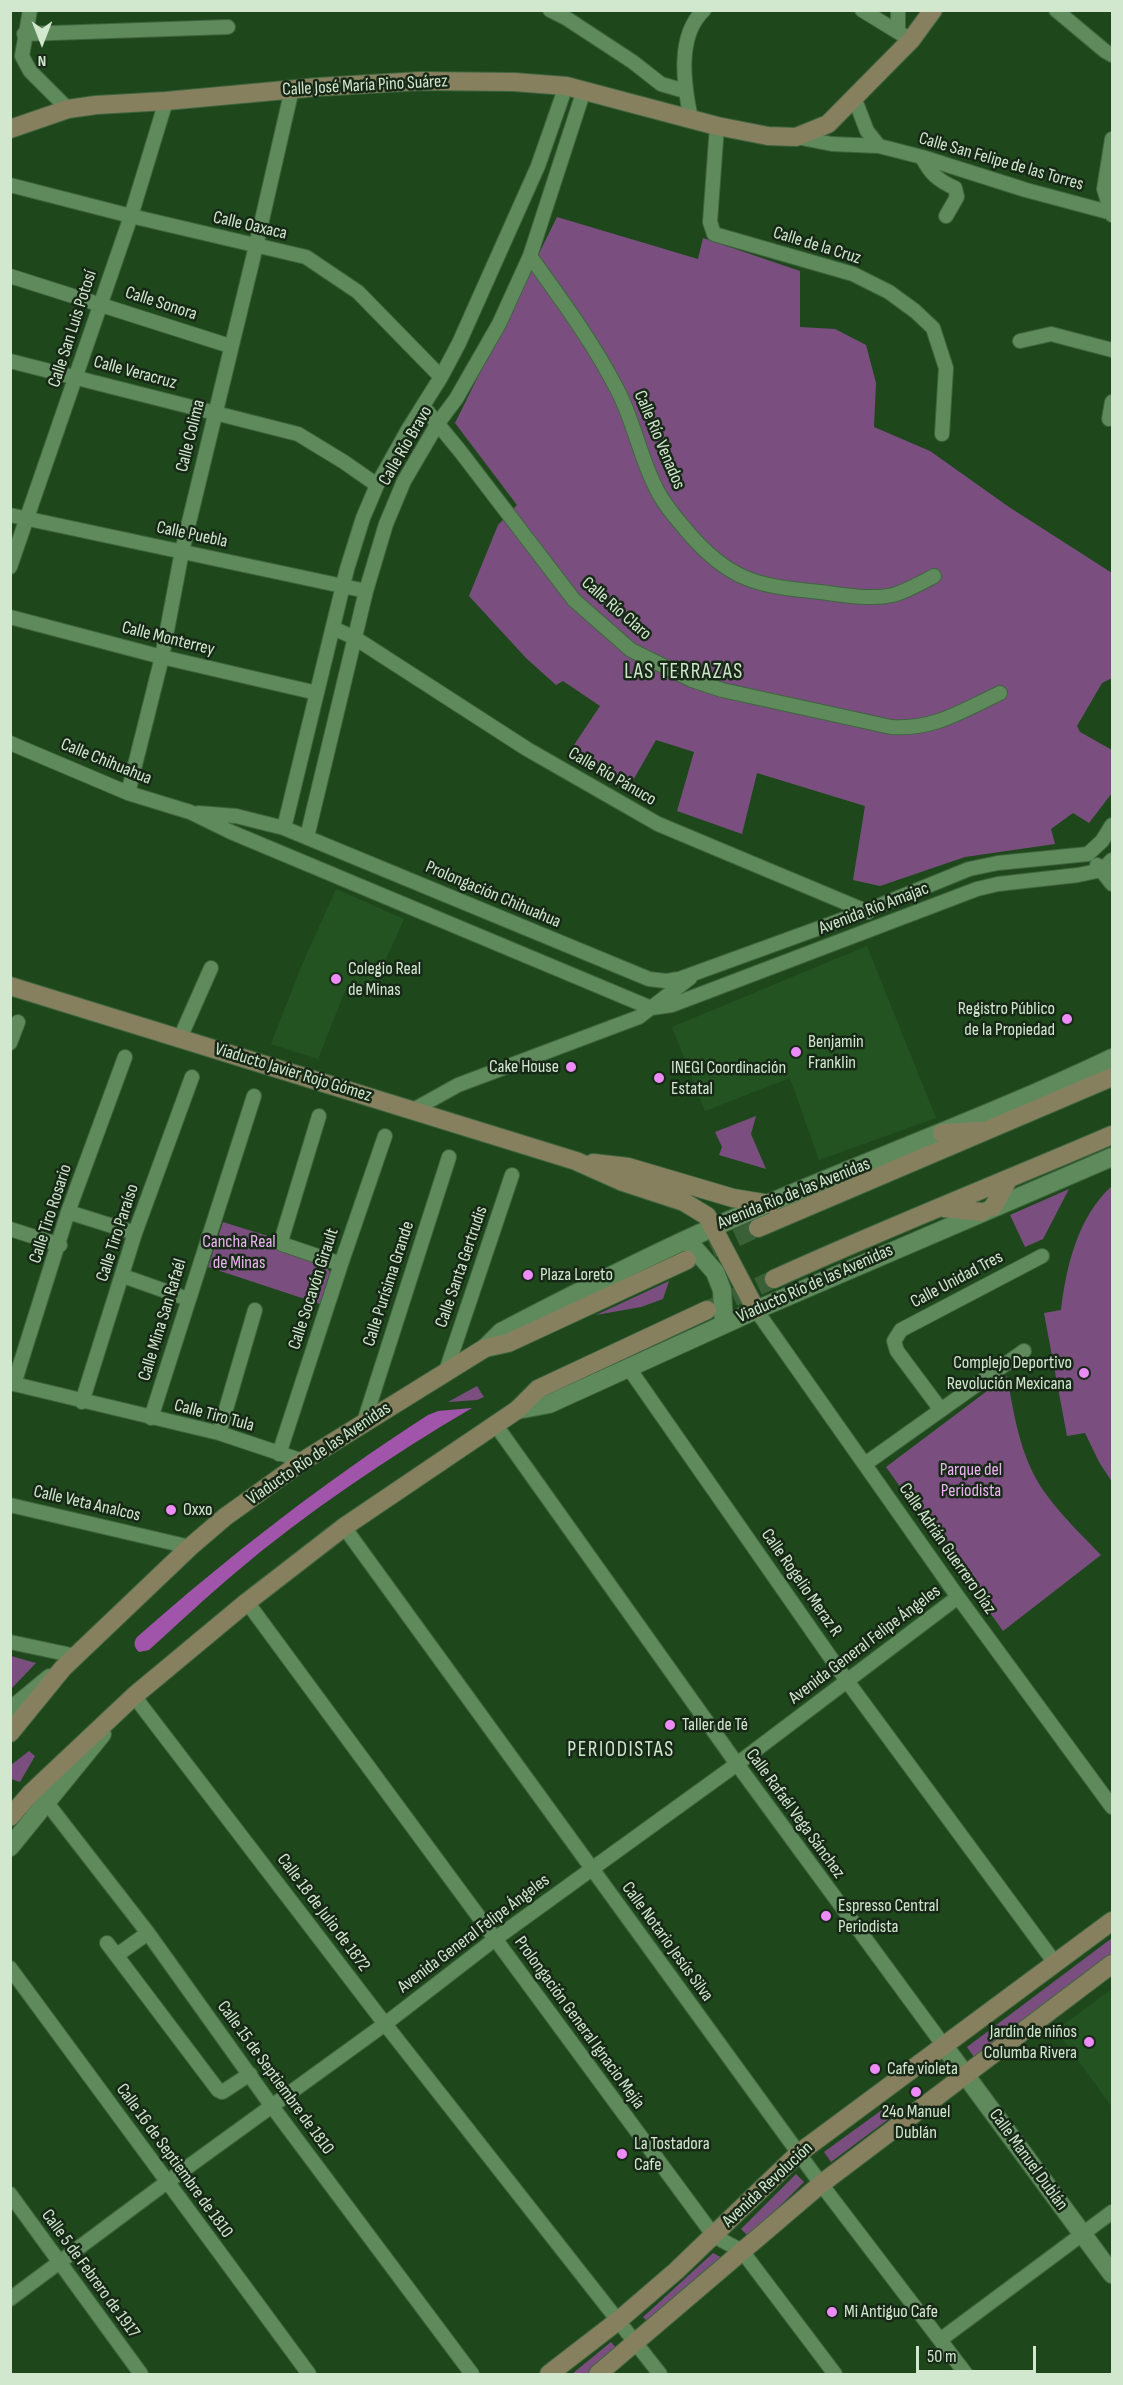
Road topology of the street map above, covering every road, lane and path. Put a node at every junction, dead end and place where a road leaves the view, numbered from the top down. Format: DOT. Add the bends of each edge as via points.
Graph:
graph roads {
  1 [pos="30,10"];
  2 [pos="550,10"];
  3 [pos="704,10"];
  4 [pos="862,10"];
  5 [pos="898,10"];
  6 [pos="933,10"];
  7 [pos="1056,10"];
  8 [pos="567,14"];
  9 [pos="228,27"];
  10 [pos="24,34"];
  11 [pos="904,36"];
  12 [pos="1113,55"];
  13 [pos="16,56"];
  14 [pos="575,88"];
  15 [pos="292,89"];
  16 [pos="685,91"];
  17 [pos="854,97"];
  18 [pos="166,101"];
  19 [pos="68,109"];
  20 [pos="691,119"];
  21 [pos="717,126"];
  22 [pos="10,129"];
  23 [pos="796,137"];
  24 [pos="1113,139"];
  25 [pos="879,146"];
  26 [pos="922,156"];
  27 [pos="10,185"];
  28 [pos="1112,213"];
  29 [pos="131,216"];
  30 [pos="946,216"];
  31 [pos="256,246"];
  32 [pos="530,256"];
  33 [pos="10,276"];
  34 [pos="100,303"];
  35 [pos="1020,341"];
  36 [pos="230,346"];
  37 [pos="1113,350"];
  38 [pos="10,361"];
  39 [pos="77,376"];
  40 [pos="441,377"];
  41 [pos="1113,402"];
  42 [pos="423,406"];
  43 [pos="216,413"];
  44 [pos="1109,419"];
  45 [pos="438,423"];
  46 [pos="942,434"];
  47 [pos="377,485"];
  48 [pos="10,515"];
  49 [pos="26,518"];
  50 [pos="182,551"];
  51 [pos="10,567"];
  52 [pos="934,576"];
  53 [pos="343,586"];
  54 [pos="366,591"];
  55 [pos="10,617"];
  56 [pos="333,628"];
  57 [pos="355,638"];
  58 [pos="162,657"];
  59 [pos="317,693"];
  60 [pos="1000,693"];
  61 [pos="10,743"];
  62 [pos="128,793"];
  63 [pos="190,812"];
  64 [pos="1113,825"];
  65 [pos="284,828"];
  66 [pos="307,837"];
  67 [pos="1102,841"];
  68 [pos="1089,854"];
  69 [pos="1113,854"];
  70 [pos="1113,860"];
  71 [pos="1101,870"];
  72 [pos="1113,884"];
  73 [pos="866,911"];
  74 [pos="893,921"];
  75 [pos="211,968"];
  76 [pos="698,972"];
  77 [pos="666,981"];
  78 [pos="10,986"];
  79 [pos="651,1008"];
  80 [pos="18,1022"];
  81 [pos="180,1038"];
  82 [pos="10,1043"];
  83 [pos="125,1057"];
  84 [pos="1113,1058"];
  85 [pos="192,1077"];
  86 [pos="1113,1077"];
  87 [pos="254,1096"];
  88 [pos="412,1110"];
  89 [pos="319,1116"];
  90 [pos="991,1130"];
  91 [pos="941,1133"];
  92 [pos="1113,1135"];
  93 [pos="385,1136"];
  94 [pos="449,1157"];
  95 [pos="1113,1157"];
  96 [pos="576,1161"];
  97 [pos="911,1164"];
  98 [pos="512,1175"];
  99 [pos="1008,1180"];
  100 [pos="770,1204"];
  101 [pos="942,1208"];
  102 [pos="987,1210"];
  103 [pos="68,1212"];
  104 [pos="714,1227"];
  105 [pos="10,1228"];
  106 [pos="758,1228"];
  107 [pos="135,1233"];
  108 [pos="687,1240"];
  109 [pos="60,1245"];
  110 [pos="1042,1256"];
  111 [pos="687,1260"];
  112 [pos="341,1264"];
  113 [pos="123,1276"];
  114 [pos="774,1279"];
  115 [pos="188,1299"];
  116 [pos="255,1310"];
  117 [pos="707,1310"];
  118 [pos="756,1310"];
  119 [pos="724,1324"];
  120 [pos="485,1348"];
  121 [pos="1024,1351"];
  122 [pos="627,1367"];
  123 [pos="446,1371"];
  124 [pos="12,1383"];
  125 [pos="82,1402"];
  126 [pos="517,1410"];
  127 [pos="941,1410"];
  128 [pos="152,1418"];
  129 [pos="364,1422"];
  130 [pos="495,1424"];
  131 [pos="219,1433"];
  132 [pos="279,1454"];
  133 [pos="303,1461"];
  134 [pos="865,1464"];
  135 [pos="10,1505"];
  136 [pos="344,1527"];
  137 [pos="190,1547"];
  138 [pos="958,1597"];
  139 [pos="247,1602"];
  140 [pos="10,1642"];
  141 [pos="70,1662"];
  142 [pos="848,1681"];
  143 [pos="128,1702"];
  144 [pos="10,1711"];
  145 [pos="10,1733"];
  146 [pos="737,1764"];
  147 [pos="47,1803"];
  148 [pos="1113,1807"];
  149 [pos="10,1816"];
  150 [pos="10,1846"];
  151 [pos="591,1869"];
  152 [pos="1113,1921"];
  153 [pos="148,1933"];
  154 [pos="495,1939"];
  155 [pos="107,1943"];
  156 [pos="117,1955"];
  157 [pos="1055,1963"];
  158 [pos="1113,1964"];
  159 [pos="10,1968"];
  160 [pos="385,2024"];
  161 [pos="944,2046"];
  162 [pos="250,2074"];
  163 [pos="966,2075"];
  164 [pos="271,2106"];
  165 [pos="799,2153"];
  166 [pos="167,2182"];
  167 [pos="821,2184"];
  168 [pos="10,2194"];
  169 [pos="1113,2212"];
  170 [pos="1083,2234"];
  171 [pos="714,2236"];
  172 [pos="742,2251"];
  173 [pos="60,2262"];
  174 [pos="1113,2274"];
  175 [pos="10,2299"];
  176 [pos="619,2320"];
  177 [pos="940,2340"];
  178 [pos="637,2343"];
  179 [pos="141,2374"];
  180 [pos="309,2374"];
  181 [pos="472,2374"];
  182 [pos="549,2374"];
  183 [pos="598,2374"];
  184 [pos="660,2374"];
  185 [pos="835,2374"];
  186 [pos="966,2374"];
  1 -- 10 [label="street"];
  2 -- 8 [label="street"];
  3 -- 16 [label="street" via="689,34 684,62"];
  4 -- 11 [label="street"];
  5 -- 11 [label="street"];
  6 -- 11 [label="main road"];
  7 -- 12 [label="street"];
  8 -- 16 [label="street" via="661,84"];
  9 -- 10 [label="street"];
  10 -- 13 [label="street"];
  11 -- 17 [label="main road"];
  13 -- 19 [label="street"];
  14 -- 15 [label="main road, Calle José María Pino Suárez" via="514,82 421,81"];
  14 -- 20 [label="main road, Calle José María Pino Suárez"];
  14 -- 32 [label="street, Calle Río Bravo"];
  14 -- 40 [label="street, Calle Río Bravo"];
  15 -- 18 [label="main road, Calle José María Pino Suárez"];
  15 -- 31 [label="street, Calle Colima"];
  16 -- 20 [label="street"];
  17 -- 23 [label="main road" via="828,124"];
  17 -- 25 [label="street" via="867,131"];
  18 -- 19 [label="main road, Calle José María Pino Suárez"];
  18 -- 29 [label="street, Calle San Luis Potosí"];
  19 -- 22 [label="main road, Calle José María Pino Suárez"];
  20 -- 21 [label="main road, Calle José María Pino Suárez"];
  21 -- 23 [label="main road, Calle José María Pino Suárez"];
  21 -- 46 [label="street, Calle de la Cruz" via="710,222 714,234 853,274 915,311 933,328 946,368"];
  23 -- 25 [label="street, Calle San Felipe de las Torres" via="832,144"];
  24 -- 28 [label="street" via="1104,189"];
  25 -- 26 [label="street, Calle San Felipe de las Torres"];
  26 -- 28 [label="street, Calle San Felipe de las Torres"];
  26 -- 30 [label="street" via="939,181 955,188 957,196"];
  27 -- 29 [label="street, Calle Oaxaca"];
  29 -- 31 [label="street, Calle Oaxaca"];
  29 -- 34 [label="street, Calle San Luis Potosí"];
  31 -- 36 [label="street, Calle Colima"];
  31 -- 40 [label="street, Calle Oaxaca" via="306,257 358,292"];
  32 -- 45 [label="street, Calle Río Bravo" via="499,324"];
  32 -- 52 [label="street, Calle Río Venados" via="616,387 655,487 709,556 739,577 759,584 864,597 906,591"];
  33 -- 34 [label="street, Calle Sonora"];
  34 -- 36 [label="street, Calle Sonora"];
  34 -- 39 [label="street, Calle San Luis Potosí"];
  35 -- 37 [label="street" via="1051,334"];
  36 -- 43 [label="street, Calle Colima"];
  38 -- 39 [label="street, Calle Veracruz"];
  39 -- 43 [label="street, Calle Veracruz"];
  39 -- 49 [label="street, Calle San Luis Potosí"];
  40 -- 42 [label="street, Calle Río Bravo"];
  41 -- 44 [label="street"];
  42 -- 45 [label="street, Calle Río Claro"];
  42 -- 47 [label="street, Calle Río Bravo"];
  43 -- 47 [label="street, Calle Veracruz" via="298,434"];
  43 -- 50 [label="street, Calle Colima"];
  45 -- 54 [label="street, Calle Río Bravo" via="395,502"];
  45 -- 60 [label="street, Calle Río Claro" via="574,600 630,650 660,666 722,690 900,727 926,726"];
  47 -- 53 [label="street, Calle Río Bravo"];
  48 -- 49 [label="street, Calle Puebla"];
  49 -- 50 [label="street, Calle Puebla"];
  49 -- 51 [label="street, Calle San Luis Potosí"];
  50 -- 53 [label="street, Calle Puebla"];
  50 -- 58 [label="street, Calle Colima"];
  53 -- 54 [label="street, Calle Puebla"];
  53 -- 56 [label="street, Calle Río Bravo"];
  54 -- 57 [label="street, Calle Río Bravo"];
  55 -- 58 [label="street, Calle Monterrey"];
  56 -- 57 [label="street, Calle Río Pánuco"];
  56 -- 59 [label="street, Calle Río Bravo"];
  57 -- 66 [label="street, Calle Río Bravo"];
  57 -- 73 [label="street, Calle Río Pánuco" via="527,749 658,824"];
  58 -- 59 [label="street, Calle Monterrey"];
  58 -- 62 [label="street, Calle Colima"];
  59 -- 65 [label="street, Calle Río Bravo"];
  61 -- 62 [label="street, Calle Chihuahua"];
  62 -- 63 [label="street, Calle Chihuahua"];
  63 -- 65 [label="street, Calle Chihuahua" via="236,816"];
  63 -- 79 [label="street, Calle Chihuahua" via="314,868"];
  64 -- 67 [label="street"];
  65 -- 66 [label="street, Calle Chihuahua"];
  66 -- 77 [label="street, Prolongación Chihuahua" via="649,979"];
  67 -- 68 [label="street"];
  67 -- 69 [label="street"];
  68 -- 71 [label="street"];
  68 -- 73 [label="street, Avenida Río Amajac" via="982,865"];
  70 -- 71 [label="street, Avenida Río Amajac"];
  71 -- 72 [label="street"];
  71 -- 74 [label="street, Avenida Río Amajac" via="977,889"];
  73 -- 74 [label="street, Calle Río Pánuco"];
  73 -- 76 [label="street, Avenida Río Amajac"];
  74 -- 79 [label="street, Avenida Río Amajac" via="672,1005"];
  75 -- 81 [label="street"];
  76 -- 77 [label="street, Avenida Río Amajac"];
  76 -- 79 [label="street, Avenida Río Amajac"];
  78 -- 81 [label="main road, Viaducto Javier Rojo Gómez"];
  79 -- 88 [label="street, Avenida Río Amajac" via="639,1017 458,1085"];
  80 -- 82 [label="street"];
  81 -- 88 [label="main road, Viaducto Javier Rojo Gómez"];
  83 -- 103 [label="street, Calle Tiro Rosario"];
  84 -- 91 [label="street, Avenida Río de las Avenidas"];
  85 -- 107 [label="street, Calle Tiro Paraíso"];
  86 -- 90 [label="main road"];
  87 -- 115 [label="street, Calle Mina San Rafaél"];
  88 -- 96 [label="main road, Viaducto Javier Rojo Gómez"];
  89 -- 112 [label="street" via="282,1244"];
  90 -- 91 [label="main road"];
  90 -- 97 [label="main road"];
  91 -- 97 [label="main road"];
  91 -- 100 [label="street, Avenida Río de las Avenidas"];
  92 -- 99 [label="main road, Viaducto Río de las Avenidas"];
  93 -- 112 [label="street, Calle Socavón Girault"];
  94 -- 129 [label="street, Calle Purísima Grande"];
  95 -- 102 [label="street, Viaducto Río de las Avenidas"];
  96 -- 100 [label="main road, Viaducto Javier Rojo Gómez" via="628,1167 733,1198"];
  96 -- 104 [label="main road, Viaducto Javier Rojo Gómez" via="695,1207"];
  97 -- 106 [label="main road"];
  98 -- 123 [label="street, Calle Santa Gertrudis"];
  99 -- 101 [label="main road, Viaducto Río de las Avenidas"];
  99 -- 102 [label="main road"];
  100 -- 104 [label="street, Avenida Río de las Avenidas"];
  101 -- 102 [label="main road"];
  101 -- 114 [label="main road, Viaducto Río de las Avenidas" via="860,1239"];
  102 -- 118 [label="street, Viaducto Río de las Avenidas"];
  103 -- 107 [label="street"];
  103 -- 109 [label="street, Calle Tiro Rosario"];
  104 -- 108 [label="street, Avenida Río de las Avenidas"];
  104 -- 118 [label="main road, Viaducto Javier Rojo Gómez"];
  105 -- 109 [label="street"];
  107 -- 113 [label="street, Calle Tiro Paraíso"];
  108 -- 119 [label="street" via="715,1272 722,1290"];
  108 -- 120 [label="street, Avenida Río de las Avenidas" via="501,1332"];
  109 -- 124 [label="street, Calle Tiro Rosario"];
  110 -- 127 [label="street, Calle Unidad Tres" via="901,1330 894,1341 897,1351"];
  111 -- 120 [label="main road, Viaducto Río de las Avenidas" via="508,1343"];
  112 -- 132 [label="street, Calle Socavón Girault"];
  113 -- 115 [label="street"];
  113 -- 125 [label="street, Calle Tiro Paraíso"];
  115 -- 128 [label="street, Calle Mina San Rafaél"];
  116 -- 131 [label="street"];
  117 -- 126 [label="main road, Viaducto Río de las Avenidas" via="538,1389"];
  118 -- 119 [label="street, Viaducto Río de las Avenidas"];
  118 -- 134 [label="street, Calle Adrián Guerrero Díaz"];
  119 -- 122 [label="street, Viaducto Río de las Avenidas"];
  120 -- 123 [label="main road, Viaducto Río de las Avenidas"];
  121 -- 127 [label="street"];
  122 -- 126 [label="street, Viaducto Río de las Avenidas" via="549,1404"];
  122 -- 142 [label="street, Calle Rogelio Meraz R"];
  123 -- 129 [label="main road, Viaducto Río de las Avenidas"];
  124 -- 125 [label="street, Calle Tiro Tula"];
  125 -- 128 [label="street, Calle Tiro Tula"];
  126 -- 130 [label="main road, Viaducto Río de las Avenidas"];
  127 -- 134 [label="street"];
  128 -- 131 [label="street, Calle Tiro Tula"];
  129 -- 133 [label="main road, Viaducto Río de las Avenidas"];
  130 -- 136 [label="main road, Viaducto Río de las Avenidas"];
  130 -- 146 [label="street, Calle Rafaél Vega Sánchez"];
  131 -- 132 [label="street, Calle Tiro Tula"];
  132 -- 133 [label="street, Calle Tiro Tula"];
  133 -- 137 [label="main road, Viaducto Río de las Avenidas"];
  134 -- 138 [label="street, Calle Adrián Guerrero Díaz"];
  135 -- 137 [label="street, Calle Veta Analcos"];
  136 -- 139 [label="main road, Viaducto Río de las Avenidas"];
  136 -- 151 [label="street, Calle Notario Jesús Silva"];
  137 -- 141 [label="main road, Viaducto Río de las Avenidas"];
  138 -- 142 [label="street, Avenida General Felipe Ángeles"];
  138 -- 148 [label="street, Calle Adrián Guerrero Díaz"];
  139 -- 143 [label="main road, Viaducto Río de las Avenidas"];
  139 -- 154 [label="street, Prolongación General Ignacio Mejía"];
  140 -- 141 [label="street"];
  141 -- 144 [label="street"];
  141 -- 145 [label="main road, Viaducto Río de las Avenidas"];
  142 -- 146 [label="street, Avenida General Felipe Ángeles"];
  142 -- 157 [label="street, Calle Rogelio Meraz R"];
  143 -- 147 [label="street, Viaducto Río de las Avenidas"];
  143 -- 149 [label="main road, Viaducto Río de las Avenidas"];
  143 -- 160 [label="street, Calle 18 de Julio de 1872"];
  146 -- 151 [label="street, Avenida General Felipe Ángeles"];
  146 -- 161 [label="street, Calle Rafaél Vega Sánchez"];
  147 -- 150 [label="street, Viaducto Río de las Avenidas"];
  147 -- 153 [label="street, Calle 15 de Septiembre de 1810"];
  151 -- 154 [label="street, Avenida General Felipe Ángeles"];
  151 -- 165 [label="street, Calle Notario Jesús Silva"];
  152 -- 157 [label="main road, Avenida Revolución"];
  153 -- 156 [label="street"];
  153 -- 162 [label="street, Calle 15 de Septiembre de 1810"];
  154 -- 160 [label="street, Avenida General Felipe Ángeles"];
  154 -- 171 [label="street, Prolongación General Ignacio Mejía"];
  155 -- 156 [label="street"];
  156 -- 162 [label="street" via="218,2090 224,2091"];
  157 -- 161 [label="main road, Avenida Revolución"];
  158 -- 163 [label="main road, Avenida Revolución"];
  159 -- 166 [label="street, Calle 16 de Septiembre de 1810"];
  160 -- 164 [label="street, Avenida General Felipe Ángeles"];
  160 -- 176 [label="street, Calle 18 de Julio de 1872"];
  161 -- 163 [label="street, Calle Manuel Dublán"];
  161 -- 165 [label="main road, Avenida Revolución"];
  162 -- 164 [label="street, Calle 15 de Septiembre de 1810"];
  163 -- 167 [label="main road, Avenida Revolución"];
  163 -- 170 [label="street, Calle Manuel Dublán"];
  164 -- 166 [label="street, Avenida General Felipe Ángeles"];
  164 -- 181 [label="street, Calle 15 de Septiembre de 1810"];
  165 -- 167 [label="street, Calle Notario Jesús Silva"];
  165 -- 171 [label="main road, Avenida Revolución"];
  166 -- 173 [label="street, Avenida General Felipe Ángeles"];
  166 -- 180 [label="street, Calle 16 de Septiembre de 1810"];
  167 -- 172 [label="main road, Avenida Revolución"];
  167 -- 177 [label="street, Calle Notario Jesús Silva"];
  168 -- 173 [label="street, Calle 5 de Febrero de 1917"];
  169 -- 170 [label="street"];
  170 -- 174 [label="street, Calle Manuel Dublán"];
  170 -- 177 [label="street"];
  171 -- 172 [label="street, Prolongación General Ignacio Mejía"];
  171 -- 176 [label="main road, Avenida Revolución"];
  172 -- 178 [label="main road, Avenida Revolución"];
  172 -- 185 [label="street"];
  173 -- 175 [label="street, Avenida General Felipe Ángeles"];
  173 -- 179 [label="street, Calle 5 de Febrero de 1917"];
  176 -- 178 [label="street, Calle 18 de Julio de 1872"];
  176 -- 182 [label="main road, Avenida Revolución"];
  177 -- 186 [label="street, Calle Notario Jesús Silva"];
  178 -- 183 [label="main road, Avenida Revolución"];
  178 -- 184 [label="street, Calle 18 de Julio de 1872"];
}
